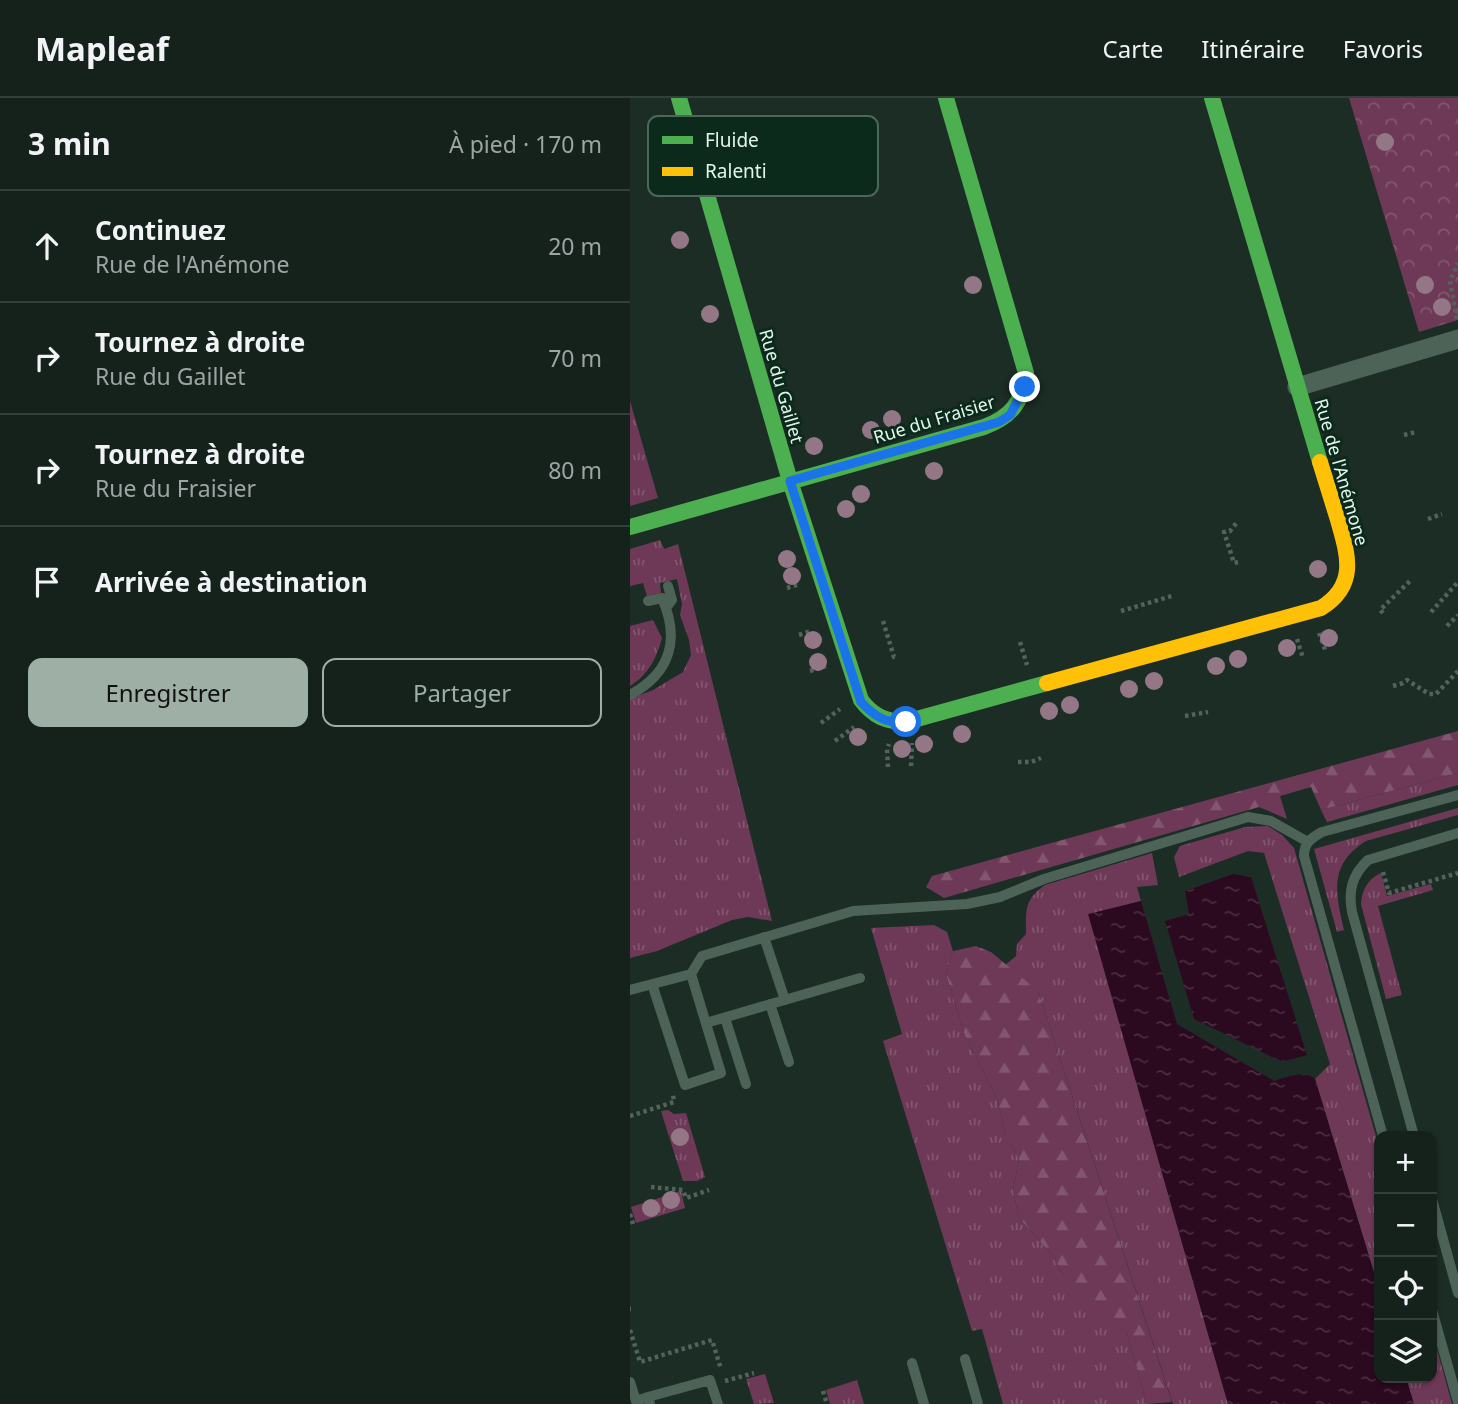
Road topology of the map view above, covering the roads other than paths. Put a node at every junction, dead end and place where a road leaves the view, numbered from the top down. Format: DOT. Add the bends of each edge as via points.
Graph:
graph roads {
  1 [pos="679,98"];
  2 [pos="946,98"];
  3 [pos="1212,98"];
  4 [pos="684,116"];
  5 [pos="707,196"];
  6 [pos="1458,339"];
  7 [pos="1297,387"];
  8 [pos="790,481"];
  9 [pos="630,527"];
  10 [pos="668,586"];
  11 [pos="648,601"];
  12 [pos="666,608"];
  13 [pos="630,695"];
  14 [pos="877,717"];
  15 [pos="1458,795"];
  16 [pos="1458,833"];
  17 [pos="1308,842"];
  18 [pos="764,937"];
  19 [pos="691,974"];
  20 [pos="860,978"];
  21 [pos="652,984"];
  22 [pos="630,990"];
  23 [pos="785,1000"];
  24 [pos="770,1004"];
  25 [pos="725,1018"];
  26 [pos="706,1023"];
  27 [pos="789,1062"];
  28 [pos="746,1084"];
  29 [pos="1382,1131"];
  30 [pos="1413,1131"];
  31 [pos="1437,1217"];
  32 [pos="1458,1293"];
  33 [pos="1435,1320"];
  34 [pos="965,1359"];
  35 [pos="912,1363"];
  36 [pos="630,1382"];
  37 [pos="649,1401"];
  38 [pos="1458,1402"];
  39 [pos="719,1404"];
  40 [pos="924,1404"];
  41 [pos="978,1404"];
  1 -- 4 [label="street, Rue du Gaillet"];
  2 -- 8 [label="street, Rue du Fraisier" via="1026,373 1025,387 1010,415 999,422"];
  3 -- 7 [label="street, Rue de l'Anémone"];
  5 -- 8 [label="street, Rue du Gaillet"];
  6 -- 7 [label="street"];
  7 -- 14 [label="street, Rue de l'Anémone" via="1348,555 1345,584 1333,600 1321,608 906,722"];
  8 -- 9 [label="street, Rue du Fraisier"];
  8 -- 14 [label="street, Rue du Gaillet" via="857,693"];
  10 -- 12 [label="lane" via="672,600"];
  11 -- 12 [label="lane" via="662,598"];
  12 -- 13 [label="lane" via="671,646 664,666"];
  15 -- 17 [label="lane" via="1322,832"];
  16 -- 30 [label="lane" via="1368,860 1350,889 1352,912"];
  17 -- 18 [label="lane" via="1271,821 1248,817 1044,879 1000,897 967,904 853,911"];
  17 -- 29 [label="lane" via="1304,856"];
  18 -- 19 [label="lane" via="702,956"];
  18 -- 23 [label="lane"];
  19 -- 21 [label="lane"];
  19 -- 26 [label="lane"];
  20 -- 23 [label="lane"];
  21 -- 22 [label="lane"];
  21 -- 26 [label="lane" via="685,1085 721,1073"];
  23 -- 24 [label="lane"];
  24 -- 25 [label="lane"];
  24 -- 27 [label="lane"];
  25 -- 26 [label="lane"];
  25 -- 28 [label="lane"];
  31 -- 32 [label="lane"];
  33 -- 38 [label="lane"];
  34 -- 41 [label="lane"];
  35 -- 40 [label="lane"];
  36 -- 37 [label="lane" via="636,1401"];
  37 -- 39 [label="lane" via="710,1380"];
}
